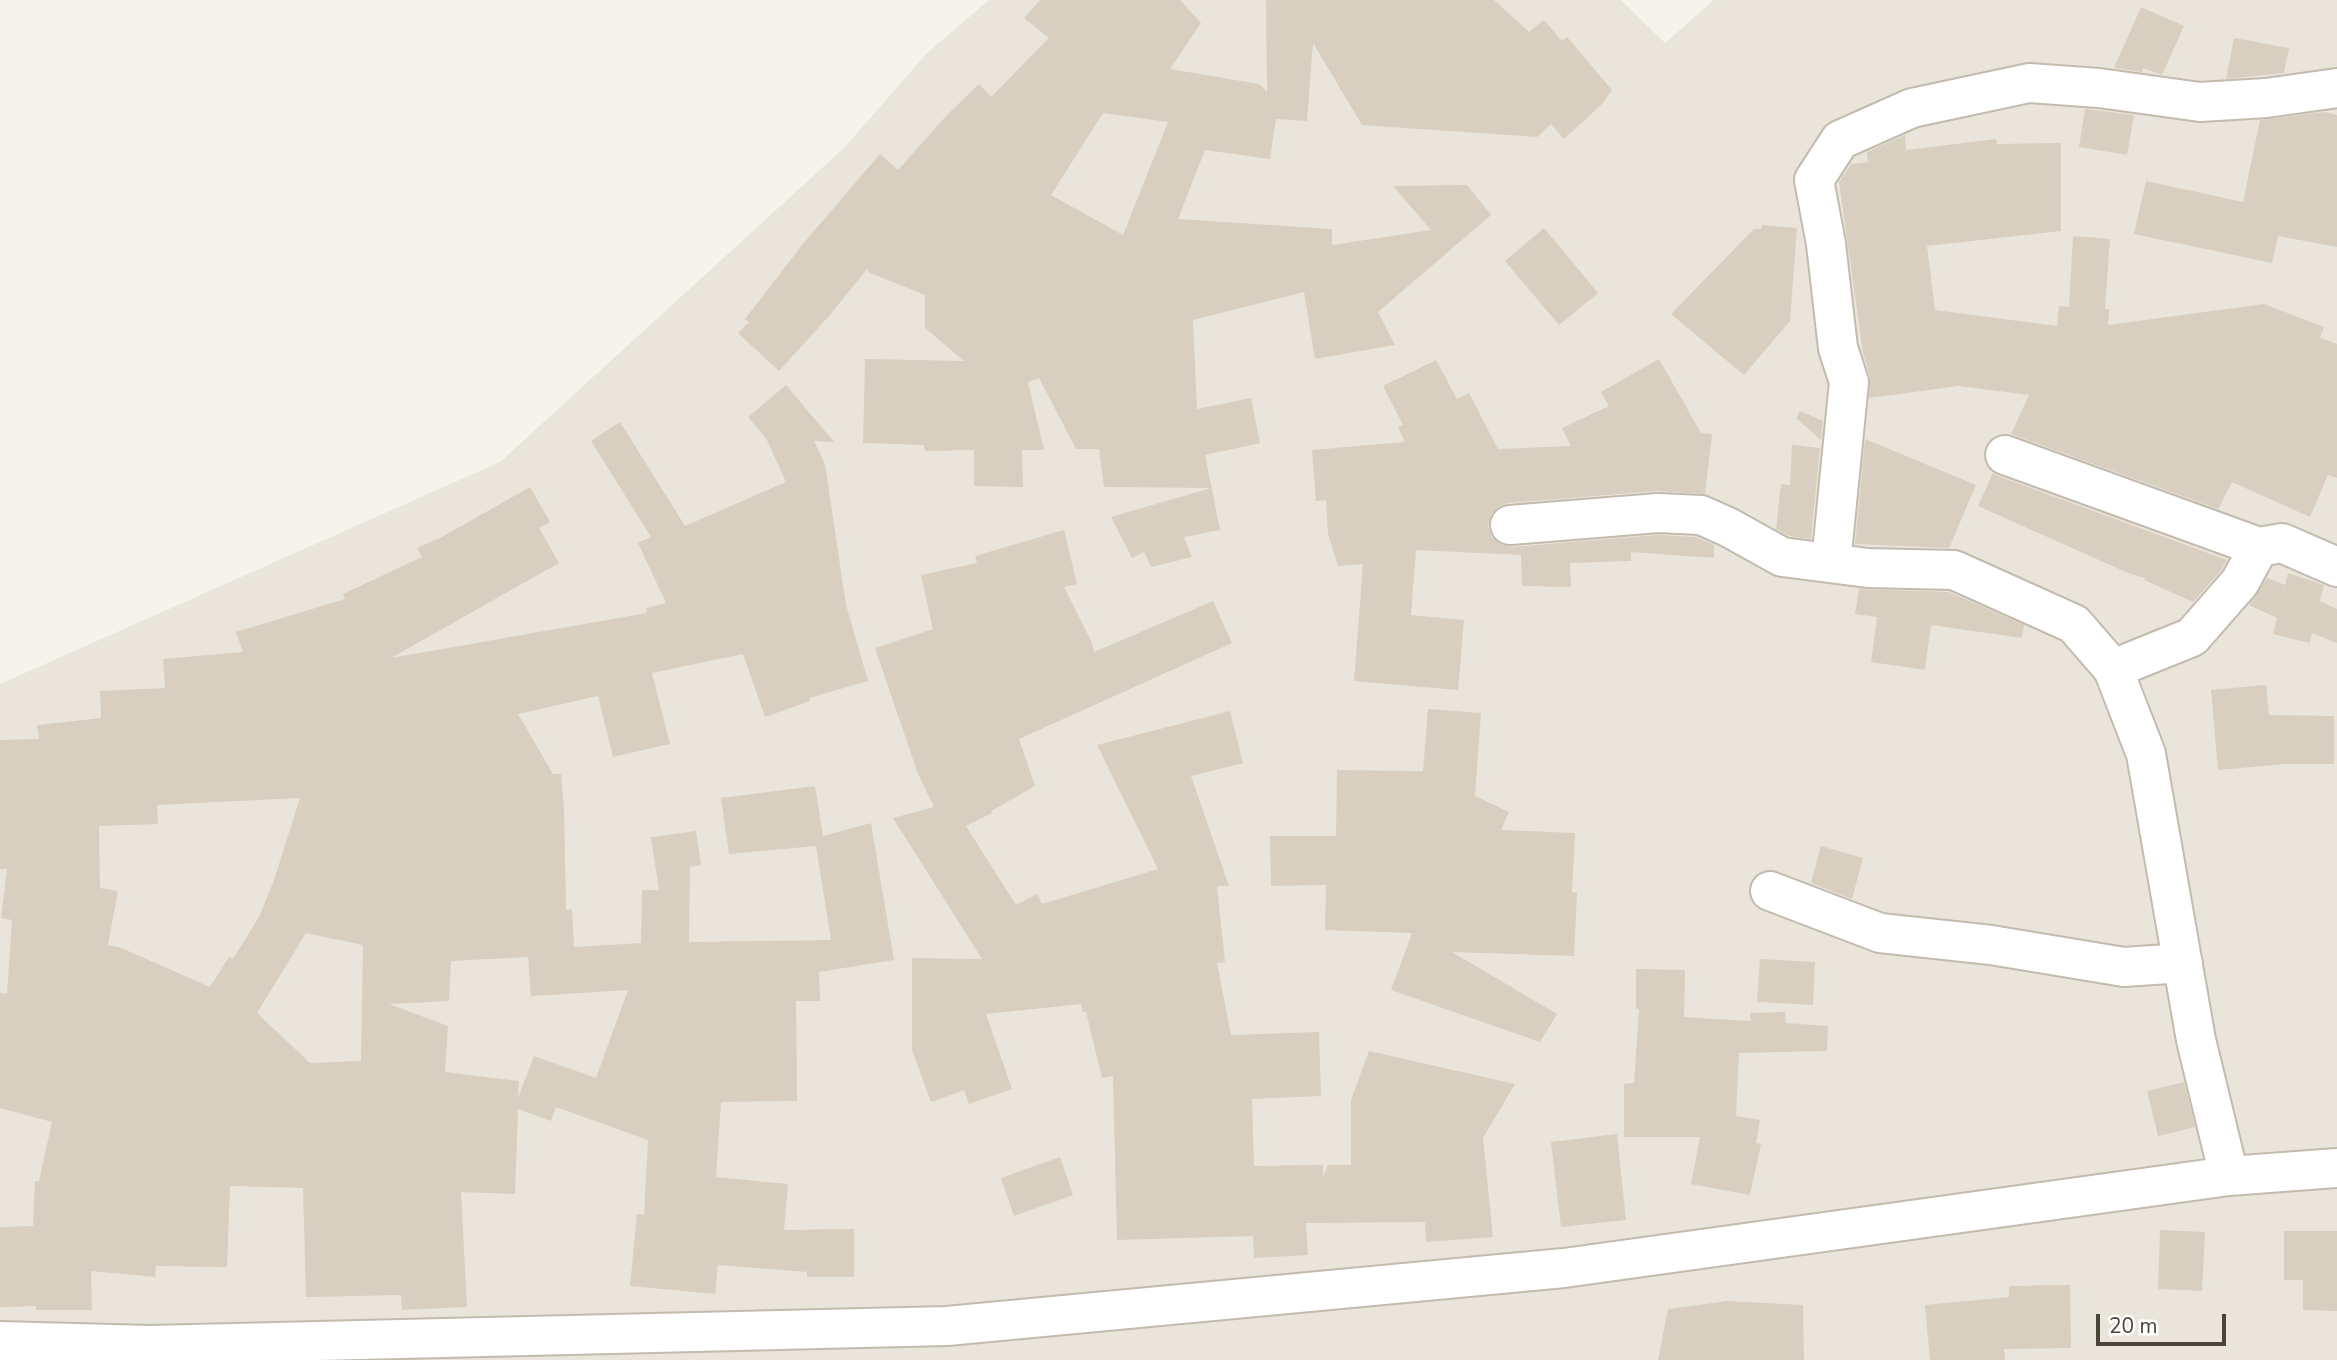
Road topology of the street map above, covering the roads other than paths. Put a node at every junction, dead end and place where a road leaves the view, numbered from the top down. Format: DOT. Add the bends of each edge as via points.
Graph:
graph roads {
  1 [pos="2337,88"];
  2 [pos="2005,456"];
  3 [pos="1510,525"];
  4 [pos="2259,547"];
  5 [pos="1831,563"];
  6 [pos="2337,568"];
  7 [pos="2113,669"];
  8 [pos="1770,891"];
  9 [pos="2183,963"];
  10 [pos="2337,1168"];
  11 [pos="2229,1176"];
  12 [pos="0,1341"];
  1 -- 5 [label="street" via="2200,102 2029,83 1912,108 1840,140 1814,180 1838,348 1849,382"];
  2 -- 4 [label="street"];
  3 -- 5 [label="street" via="1658,513 1701,516 1782,556"];
  4 -- 6 [label="street" via="2283,543"];
  4 -- 7 [label="street" via="2240,582 2192,637"];
  5 -- 7 [label="street" via="1954,570 2074,624"];
  7 -- 9 [label="street" via="2146,754"];
  8 -- 9 [label="street" via="1880,933 2124,967"];
  9 -- 11 [label="street" via="2196,1040"];
  10 -- 11 [label="street"];
  11 -- 12 [label="street" via="1564,1268 947,1326 150,1345"];
}
